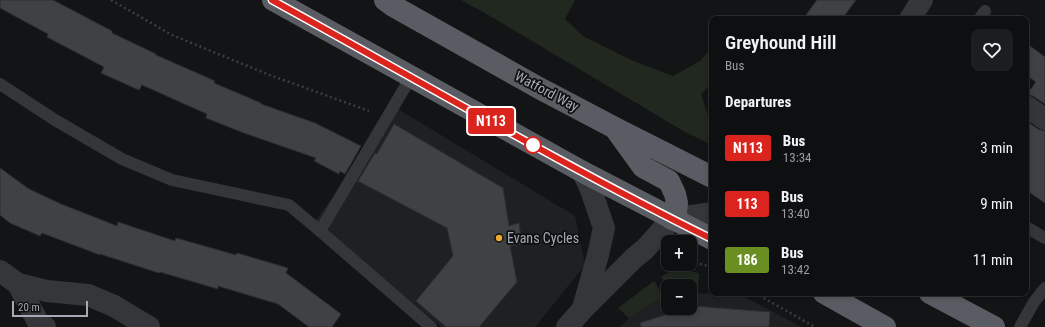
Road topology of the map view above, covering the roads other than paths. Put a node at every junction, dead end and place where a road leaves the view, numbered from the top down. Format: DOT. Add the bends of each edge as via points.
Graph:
graph roads {
  1 [pos="272,0"];
  2 [pos="385,0"];
  3 [pos="922,0"];
  4 [pos="912,16"];
  5 [pos="410,77"];
  6 [pos="0,84"];
  7 [pos="1029,108"];
  8 [pos="1045,119"];
  9 [pos="615,128"];
  10 [pos="583,172"];
  11 [pos="709,175"];
  12 [pos="709,213"];
  13 [pos="672,219"];
  14 [pos="1029,229"];
  15 [pos="320,231"];
  16 [pos="709,237"];
  17 [pos="1045,238"];
  18 [pos="0,271"];
  19 [pos="18,284"];
  20 [pos="1045,288"];
  21 [pos="829,296"];
  22 [pos="936,296"];
  23 [pos="583,309"];
  24 [pos="45,327"];
  25 [pos="149,327"];
  26 [pos="431,327"];
  27 [pos="567,327"];
  28 [pos="886,327"];
  29 [pos="994,327"];
  30 [pos="1020,327"];
  1 -- 5 [label="highway"];
  2 -- 9 [label="highway, Watford Way"];
  3 -- 4 [label="street"];
  5 -- 10 [label="highway"];
  5 -- 15 [label="lane"];
  6 -- 15 [label="lane" via="122,159 172,180 289,205"];
  7 -- 8 [label="street"];
  9 -- 11 [label="highway, Watford Way"];
  9 -- 13 [label="highway" via="643,167 669,181 677,203"];
  10 -- 13 [label="highway"];
  10 -- 23 [label="street" via="604,228"];
  12 -- 13 [label="street"];
  13 -- 16 [label="highway"];
  13 -- 23 [label="street"];
  14 -- 17 [label="lane"];
  15 -- 26 [label="lane"];
  18 -- 19 [label="street"];
  19 -- 24 [label="street" via="38,322"];
  19 -- 25 [label="street" via="47,291 88,294"];
  20 -- 30 [label="lane"];
  21 -- 28 [label="highway"];
  22 -- 29 [label="highway"];
  23 -- 27 [label="street"];
}
